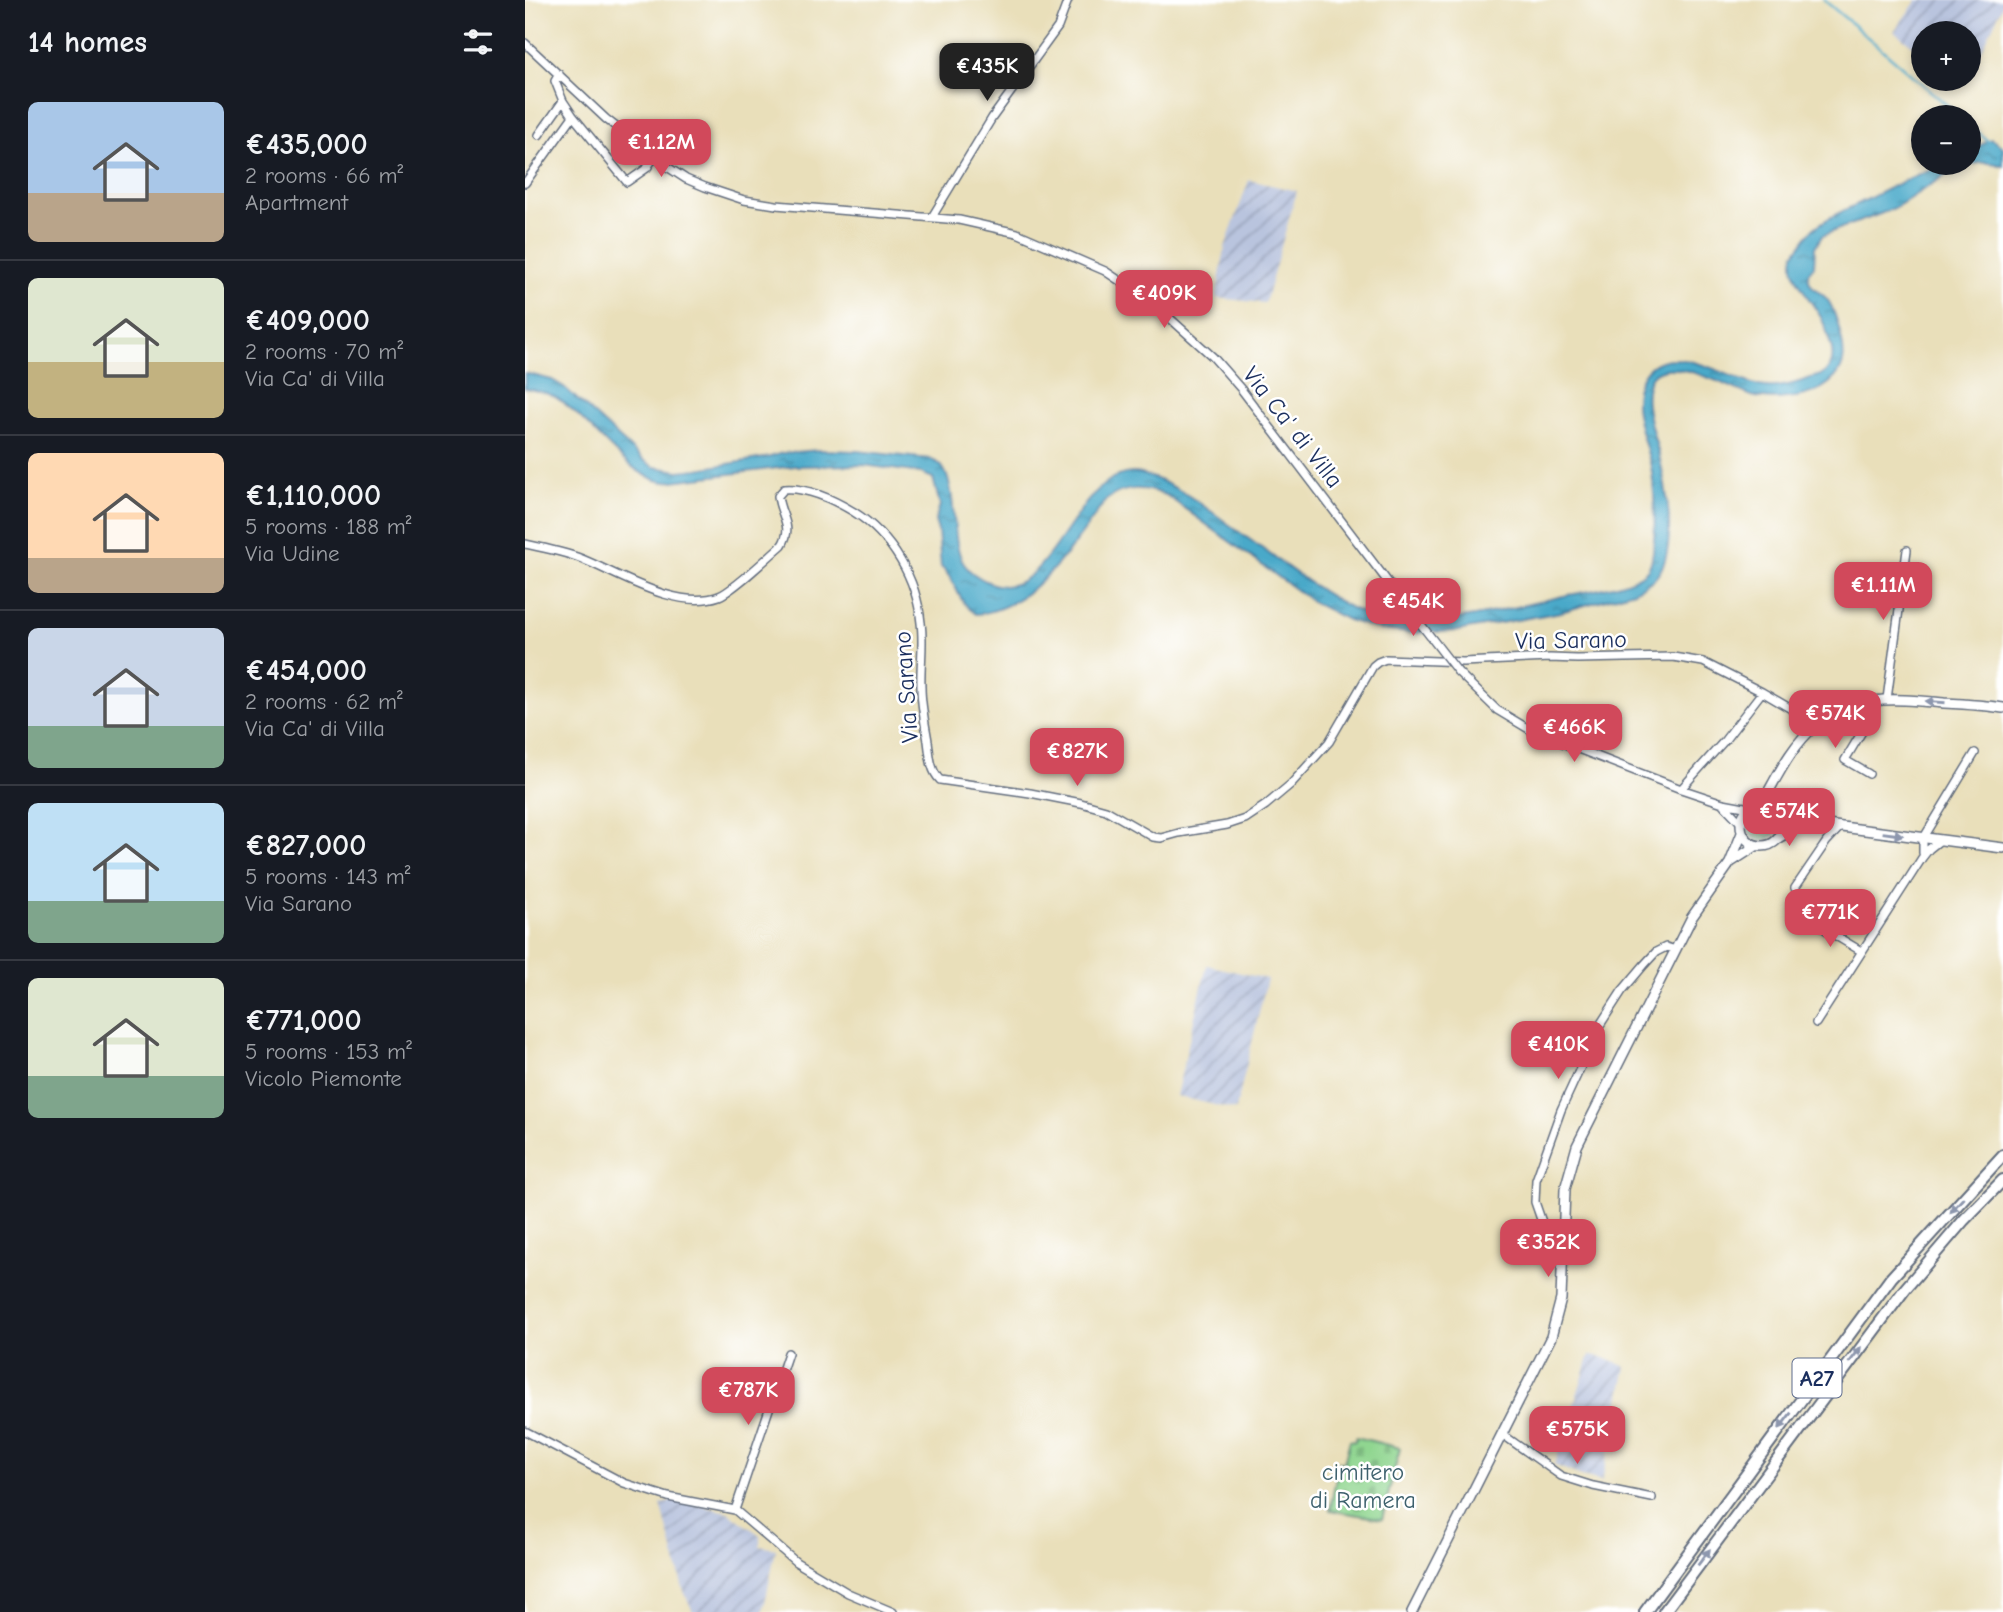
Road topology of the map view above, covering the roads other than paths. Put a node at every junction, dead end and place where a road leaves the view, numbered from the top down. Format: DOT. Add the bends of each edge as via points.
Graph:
graph roads {
  1 [pos="1068,0"];
  2 [pos="525,43"];
  3 [pos="559,74"];
  4 [pos="563,101"];
  5 [pos="573,116"];
  6 [pos="539,135"];
  7 [pos="654,157"];
  8 [pos="525,183"];
  9 [pos="932,217"];
  10 [pos="525,544"];
  11 [pos="1907,550"];
  12 [pos="1762,692"];
  13 [pos="1887,699"];
  14 [pos="1863,702"];
  15 [pos="2003,708"];
  16 [pos="1817,724"];
  17 [pos="1975,753"];
  18 [pos="1869,774"];
  19 [pos="1681,789"];
  20 [pos="1723,803"];
  21 [pos="1761,805"];
  22 [pos="1750,808"];
  23 [pos="1741,822"];
  24 [pos="1828,826"];
  25 [pos="1839,827"];
  26 [pos="1742,833"];
  27 [pos="1780,837"];
  28 [pos="1923,839"];
  29 [pos="1827,841"];
  30 [pos="1939,841"];
  31 [pos="1756,846"];
  32 [pos="2003,848"];
  33 [pos="1922,858"];
  34 [pos="1730,863"];
  35 [pos="1795,888"];
  36 [pos="1821,924"];
  37 [pos="1676,950"];
  38 [pos="1861,951"];
  39 [pos="1816,1023"];
  40 [pos="2003,1155"];
  41 [pos="2003,1180"];
  42 [pos="1563,1255"];
  43 [pos="788,1353"];
  44 [pos="525,1430"];
  45 [pos="1501,1434"];
  46 [pos="1652,1498"];
  47 [pos="735,1510"];
  48 [pos="893,1612"];
  49 [pos="1412,1612"];
  50 [pos="1645,1612"];
  51 [pos="1664,1612"];
  1 -- 9 [label="street" via="1058,27 992,118"];
  2 -- 3 [label="street, Via Ca' di Villa"];
  3 -- 4 [label="street" via="555,80"];
  3 -- 7 [label="street, Via Ca' di Villa"];
  4 -- 5 [label="street"];
  4 -- 6 [label="street"];
  5 -- 7 [label="street" via="627,182"];
  5 -- 8 [label="street"];
  7 -- 9 [label="street, Via Ca' di Villa" via="686,179 744,200"];
  9 -- 19 [label="street, Via Ca' di Villa, bridge" via="1017,233 1105,271 1153,303 1229,374 1458,672 1497,710 1532,731"];
  10 -- 12 [label="street, Via Sarano" via="582,559 643,588 699,599 720,596 782,545 787,526 778,496 784,489 796,488 845,507 870,522 892,547 915,593 921,622 921,689 933,773 940,780 1107,810 1161,838 1245,820 1266,805 1329,742 1373,666 1386,659 1463,662 1674,657 1703,662"];
  11 -- 13 [label="street"];
  12 -- 16 [label="street, Via Sarano"];
  12 -- 19 [label="street"];
  13 -- 14 [label="main road"];
  15 -- 13 [label="main road, one-way"];
  14 -- 16 [label="main road"];
  14 -- 18 [label="street" via="1863,730 1846,760"];
  16 -- 21 [label="main road" via="1790,754"];
  17 -- 28 [label="street"];
  19 -- 20 [label="street, Via Ca' di Villa"];
  20 -- 22 [label="street, Via Ca' di Villa"];
  20 -- 23 [label="street"];
  21 -- 22 [label="main road"];
  21 -- 27 [label="main road" via="1778,813 1783,825"];
  22 -- 23 [label="main road"];
  23 -- 26 [label="main road"];
  24 -- 25 [label="main road"];
  24 -- 27 [label="main road" via="1803,825"];
  24 -- 29 [label="street"];
  25 -- 28 [label="main road, one-way"];
  25 -- 29 [label="street"];
  26 -- 31 [label="main road"];
  26 -- 34 [label="main road"];
  27 -- 31 [label="main road" via="1769,845"];
  28 -- 30 [label="main road"];
  28 -- 33 [label="street"];
  29 -- 35 [label="street"];
  30 -- 32 [label="main road"];
  30 -- 33 [label="street"];
  31 -- 34 [label="main road"];
  33 -- 38 [label="street"];
  34 -- 37 [label="main road" via="1696,909"];
  36 -- 38 [label="street"];
  37 -- 42 [label="main road" via="1577,1146 1565,1189"];
  37 -- 42 [label="street" via="1666,947 1656,952 1622,991 1591,1041 1549,1143 1534,1196 1549,1240"];
  38 -- 39 [label="street"];
  40 -- 50 [label="highway, A27, one-way" via="1891,1278"];
  51 -- 41 [label="highway, A27, one-way" via="1905,1289"];
  42 -- 45 [label="main road" via="1561,1299 1551,1338"];
  43 -- 47 [label="street"];
  44 -- 47 [label="street" via="624,1483"];
  45 -- 46 [label="street" via="1561,1476"];
  45 -- 49 [label="main road"];
  47 -- 48 [label="street" via="796,1562 848,1593"];
}
